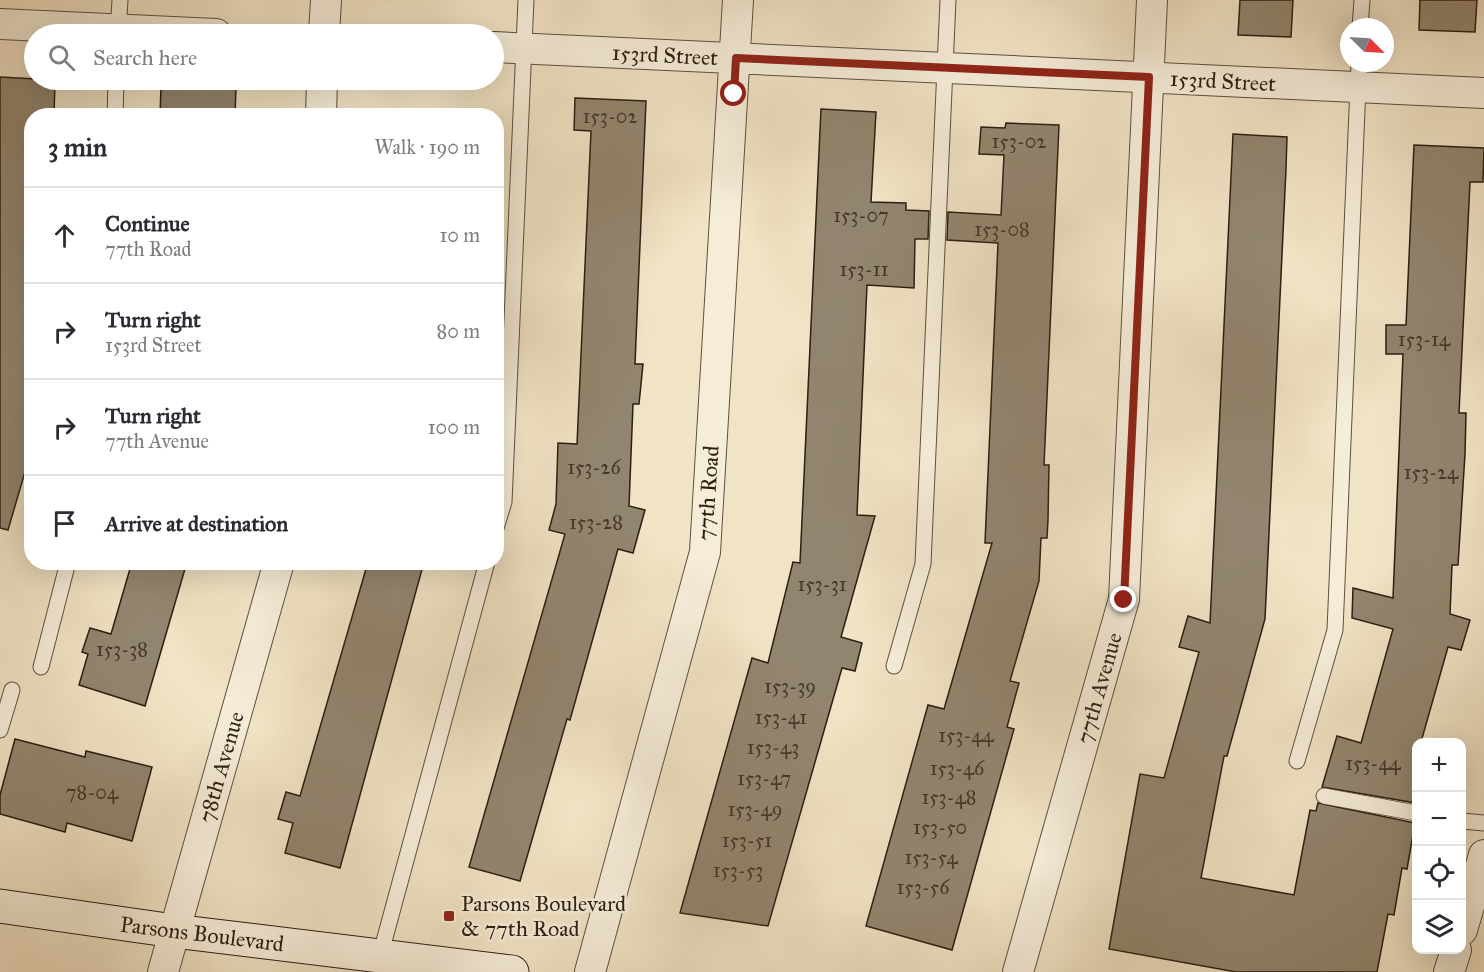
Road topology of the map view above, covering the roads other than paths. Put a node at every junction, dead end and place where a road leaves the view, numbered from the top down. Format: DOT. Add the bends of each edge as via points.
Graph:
graph roads {
  1 [pos="120,0"];
  2 [pos="326,0"];
  3 [pos="526,0"];
  4 [pos="738,0"];
  5 [pos="948,0"];
  6 [pos="1152,0"];
  7 [pos="1362,0"];
  8 [pos="1361,18"];
  9 [pos="0,24"];
  10 [pos="118,24"];
  11 [pos="325,24"];
  12 [pos="24,26"];
  13 [pos="504,47"];
  14 [pos="523,48"];
  15 [pos="736,58"];
  16 [pos="945,68"];
  17 [pos="1358,75"];
  18 [pos="1149,77"];
  19 [pos="116,90"];
  20 [pos="322,90"];
  21 [pos="1484,93"];
  22 [pos="115,108"];
  23 [pos="321,108"];
  24 [pos="504,502"];
  25 [pos="67,570"];
  26 [pos="277,570"];
  27 [pos="485,570"];
  28 [pos="894,666"];
  29 [pos="41,668"];
  30 [pos="12,690"];
  31 [pos="0,730"];
  32 [pos="1297,761"];
  33 [pos="1323,796"];
  34 [pos="1412,812"];
  35 [pos="1466,821"];
  36 [pos="1484,823"];
  37 [pos="1484,855"];
  38 [pos="0,906"];
  39 [pos="1466,914"];
  40 [pos="174,931"];
  41 [pos="1455,954"];
  42 [pos="380,956"];
  43 [pos="163,972"];
  44 [pos="512,972"];
  45 [pos="590,972"];
  46 [pos="1018,972"];
  47 [pos="1449,972"];
  1 -- 10 [label="lane"];
  2 -- 11 [label="street"];
  3 -- 14 [label="lane"];
  4 -- 15 [label="street, 77th Road"];
  5 -- 16 [label="lane"];
  6 -- 18 [label="street, 77th Avenue"];
  7 -- 8 [label="lane"];
  9 -- 12 [label="street"];
  13 -- 14 [label="street, 153rd Street"];
  14 -- 15 [label="street, 153rd Street"];
  14 -- 24 [label="lane"];
  15 -- 16 [label="street, 153rd Street"];
  15 -- 45 [label="street, 77th Road" via="705,552"];
  16 -- 18 [label="street, 153rd Street"];
  16 -- 28 [label="lane" via="923,564"];
  17 -- 18 [label="street, 153rd Street"];
  17 -- 21 [label="street, 153rd Street"];
  17 -- 32 [label="lane" via="1335,630"];
  18 -- 46 [label="street, 77th Avenue" via="1124,600"];
  19 -- 22 [label="lane"];
  20 -- 23 [label="street"];
  25 -- 29 [label="lane"];
  26 -- 40 [label="street, 78th Avenue"];
  27 -- 42 [label="lane"];
  30 -- 31 [label="lane"];
  33 -- 34 [label="lane"];
  35 -- 36 [label="lane"];
  37 -- 39 [label="street"];
  38 -- 40 [label="main road, Parsons Boulevard"];
  40 -- 42 [label="main road, Parsons Boulevard"];
  40 -- 43 [label="street, 78th Avenue"];
  41 -- 47 [label="street"];
  42 -- 44 [label="main road, Parsons Boulevard"];
}
